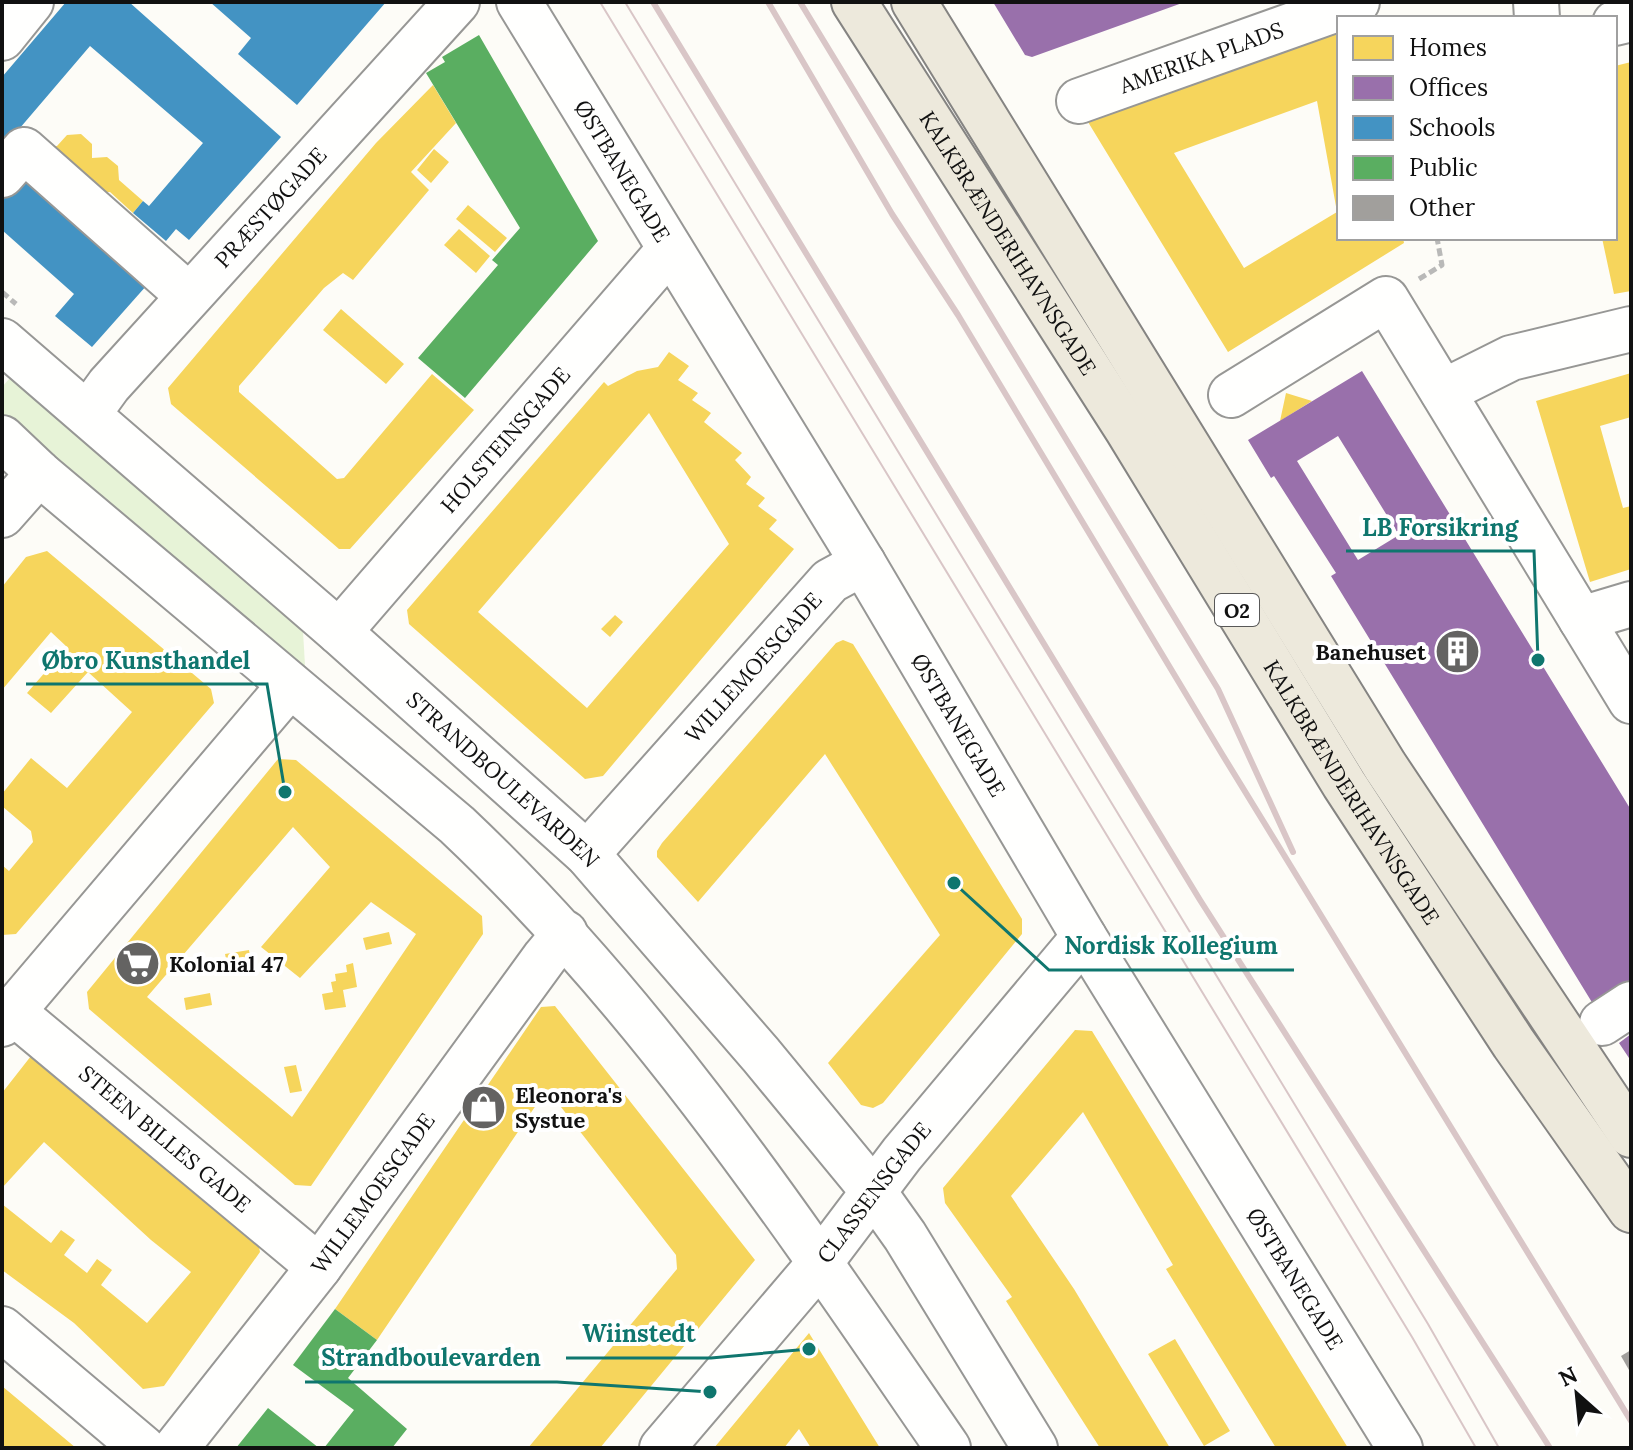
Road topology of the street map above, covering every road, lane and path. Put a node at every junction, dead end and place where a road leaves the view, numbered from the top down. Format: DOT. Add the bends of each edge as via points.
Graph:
graph roads {
  1 [pos="31,2"];
  2 [pos="457,2"];
  3 [pos="519,2"];
  4 [pos="854,2"];
  5 [pos="914,2"];
  6 [pos="1335,5"];
  7 [pos="2,38"];
  8 [pos="1079,101"];
  9 [pos="2,175"];
  10 [pos="1437,240"];
  11 [pos="670,249"];
  12 [pos="1442,265"];
  13 [pos="189,296"];
  14 [pos="1631,329"];
  15 [pos="2,341"];
  16 [pos="1443,392"];
  17 [pos="1231,395"];
  18 [pos="88,414"];
  19 [pos="2,438"];
  20 [pos="39,473"];
  21 [pos="2,515"];
  22 [pos="863,563"];
  23 [pos="1631,604"];
  24 [pos="1581,619"];
  25 [pos="339,632"];
  26 [pos="290,685"];
  27 [pos="1631,701"];
  28 [pos="587,854"];
  29 [pos="565,933"];
  30 [pos="1084,937"];
  31 [pos="7,1018"];
  32 [pos="1631,1135"];
  33 [pos="873,1191"];
  34 [pos="1631,1210"];
  35 [pos="819,1264"];
  36 [pos="319,1267"];
  37 [pos="2,1329"];
  38 [pos="143,1448"];
  39 [pos="176,1448"];
  40 [pos="662,1448"];
  41 [pos="948,1448"];
  42 [pos="1035,1448"];
  43 [pos="1400,1448"];
  1 -- 7 [label="street"];
  2 -- 13 [label="street, PRÆSTØGADE"];
  3 -- 11 [label="street, ØSTBANEGADE"];
  4 -- 34 [label="main road, KALKBRÆNDERIHAVNSGADE / O2" via="1127,429 1344,784 1514,1044"];
  5 -- 32 [label="main road, KALKBRÆNDERIHAVNSGADE / O2" via="1385,766"];
  6 -- 8 [label="street, AMERIKA PLADS"];
  9 -- 13 [label="street" via="24,150"];
  10 -- 12 [label="path"];
  11 -- 22 [label="street, ØSTBANEGADE"];
  11 -- 25 [label="street, HOLSTEINSGADE"];
  13 -- 18 [label="street, PRÆSTØGADE"];
  14 -- 16 [label="street" via="1511,358"];
  15 -- 18 [label="street, STRANDBOULEVARDEN"];
  16 -- 17 [label="street" via="1386,299"];
  16 -- 24 [label="street"];
  18 -- 25 [label="street, STRANDBOULEVARDEN"];
  19 -- 20 [label="street"];
  20 -- 21 [label="street"];
  20 -- 26 [label="street"];
  22 -- 28 [label="street, WILLEMOESGADE" via="830,581"];
  22 -- 30 [label="street, ØSTBANEGADE"];
  23 -- 24 [label="street"];
  24 -- 27 [label="street"];
  25 -- 28 [label="street, STRANDBOULEVARDEN"];
  26 -- 29 [label="street" via="457,825"];
  26 -- 31 [label="street"];
  28 -- 33 [label="street, STRANDBOULEVARDEN"];
  29 -- 35 [label="street" via="707,1104"];
  29 -- 36 [label="street, WILLEMOESGADE"];
  30 -- 33 [label="street, CLASSENSGADE"];
  30 -- 43 [label="street, ØSTBANEGADE"];
  31 -- 36 [label="street, STEEN BILLES GADE"];
  33 -- 35 [label="street, CLASSENSGADE"];
  33 -- 42 [label="street, STRANDBOULEVARDEN"];
  35 -- 40 [label="street, CLASSENSGADE"];
  35 -- 41 [label="street"];
  36 -- 39 [label="street, WILLEMOESGADE"];
  37 -- 38 [label="street"];
}
